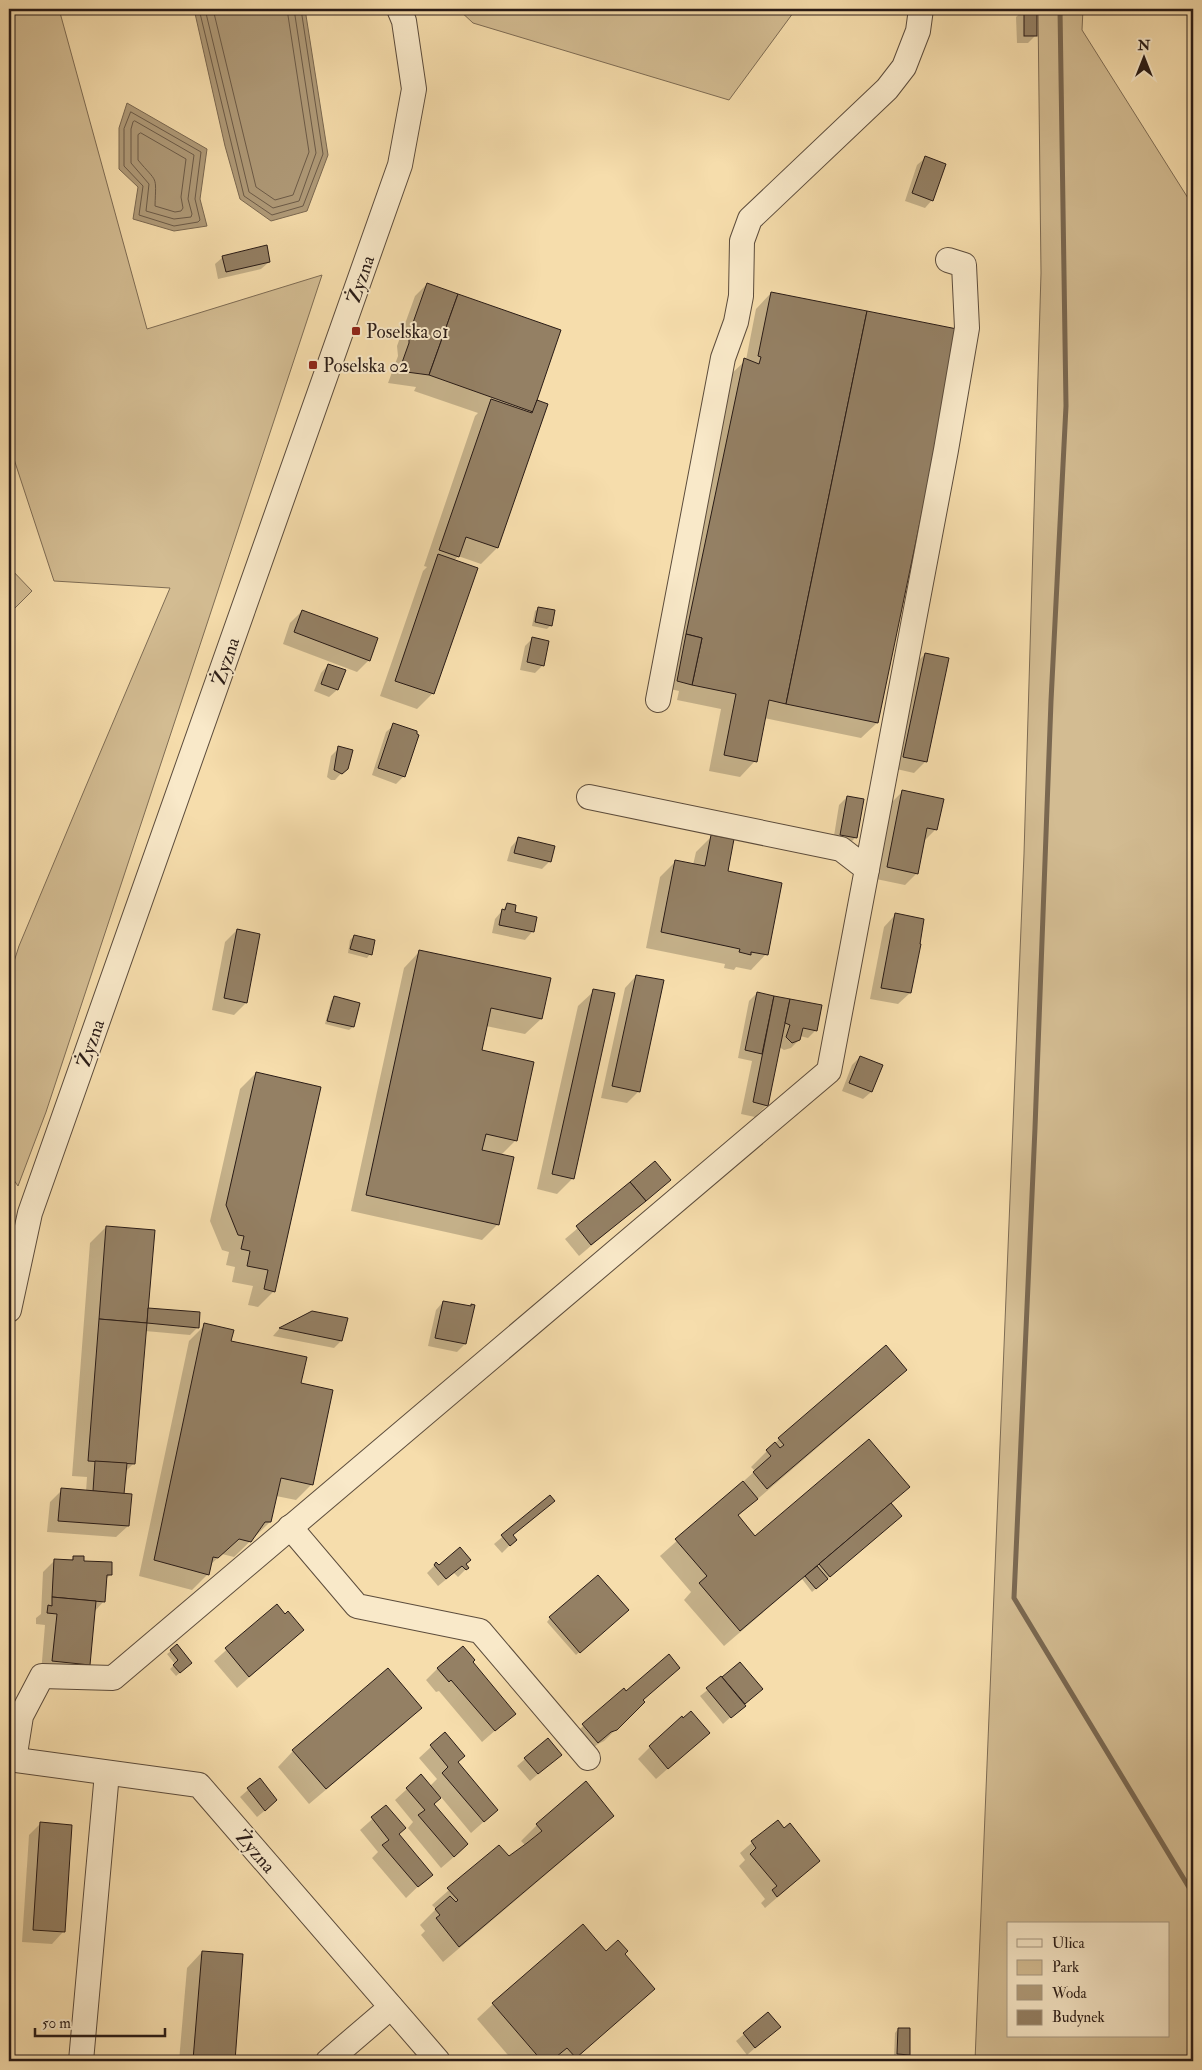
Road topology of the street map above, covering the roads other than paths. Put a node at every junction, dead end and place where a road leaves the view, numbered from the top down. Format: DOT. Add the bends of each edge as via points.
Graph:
graph roads {
  1 [pos="399,9"];
  2 [pos="921,9"];
  3 [pos="948,260"];
  4 [pos="658,700"];
  5 [pos="590,797"];
  6 [pos="867,868"];
  7 [pos="9,1310"];
  8 [pos="290,1527"];
  9 [pos="588,1758"];
  10 [pos="11,1760"];
  11 [pos="107,1773"];
  12 [pos="391,2007"];
  13 [pos="81,2061"];
  14 [pos="328,2061"];
  15 [pos="438,2061"];
  1 -- 7 [label="street, Żyzna" via="404,21 414,89 400,165 30,1214"];
  2 -- 4 [label="street" via="918,31 904,67 888,89 750,219 742,241 741,296 723,358"];
  3 -- 6 [label="street" via="964,265 967,328"];
  5 -- 6 [label="street" via="841,849"];
  6 -- 8 [label="street" via="829,1071"];
  8 -- 9 [label="street" via="357,1606 480,1631"];
  8 -- 10 [label="street" via="113,1678 42,1676 21,1716"];
  10 -- 11 [label="street, Żyzna"];
  11 -- 12 [label="street, Żyzna" via="199,1785"];
  11 -- 13 [label="street"];
  12 -- 14 [label="street"];
  12 -- 15 [label="street, Żyzna"];
}
